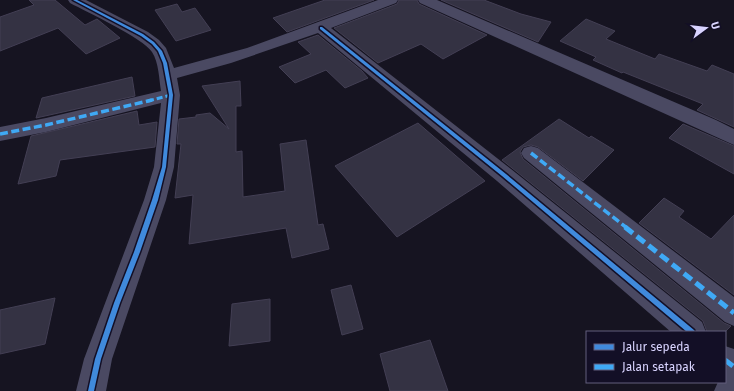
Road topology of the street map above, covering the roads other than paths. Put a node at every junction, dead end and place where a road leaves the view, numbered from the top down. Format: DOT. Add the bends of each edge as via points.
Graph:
graph roads {
  1 [pos="75,0"];
  2 [pos="390,0"];
  3 [pos="425,0"];
  4 [pos="321,28"];
  5 [pos="168,75"];
  6 [pos="172,95"];
  7 [pos="0,134"];
  8 [pos="734,138"];
  9 [pos="531,153"];
  10 [pos="734,313"];
  11 [pos="691,331"];
  12 [pos="726,361"];
  13 [pos="734,367"];
  14 [pos="734,381"];
  15 [pos="91,391"];
  16 [pos="729,391"];
  1 -- 5 [label="street" via="153,43 166,63"];
  2 -- 4 [label="street"];
  3 -- 8 [label="street"];
  4 -- 5 [label="street" via="241,56"];
  4 -- 11 [label="street" via="504,175"];
  5 -- 6 [label="street"];
  6 -- 7 [label="street"];
  6 -- 15 [label="street" via="164,167 155,200 102,345"];
  9 -- 10 [label="street"];
  12 -- 13 [label="street"];
  14 -- 16 [label="street"];
}
